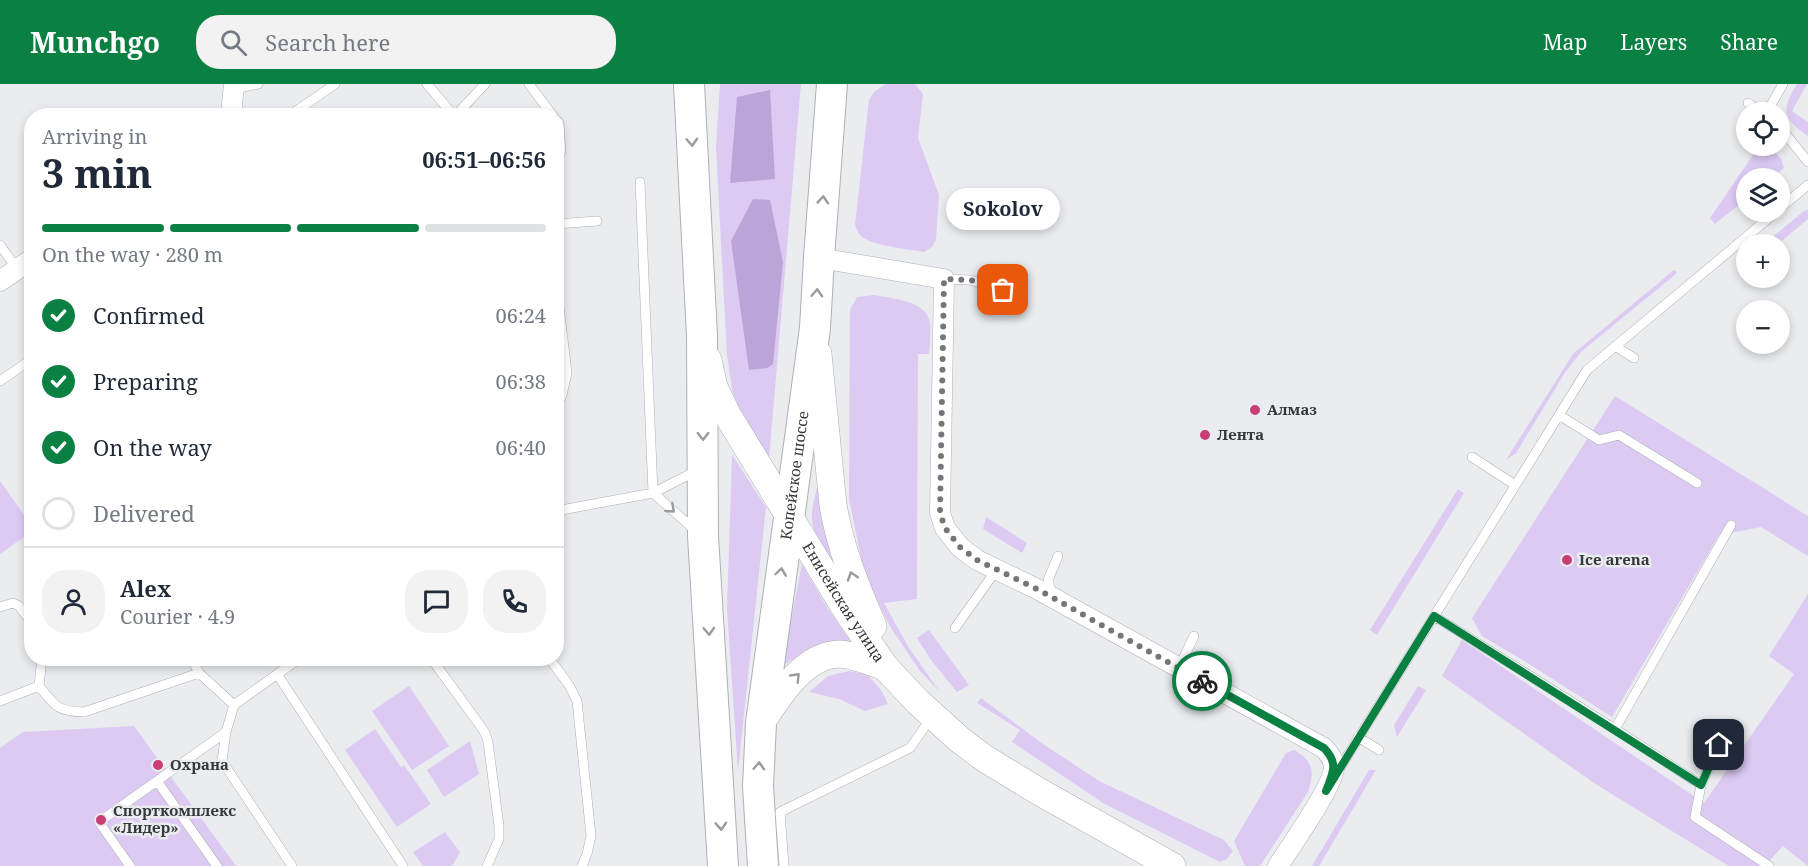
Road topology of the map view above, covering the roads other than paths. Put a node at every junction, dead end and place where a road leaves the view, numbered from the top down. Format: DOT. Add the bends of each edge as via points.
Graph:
graph roads {
  1 [pos="258,84"];
  2 [pos="335,84"];
  3 [pos="427,84"];
  4 [pos="485,84"];
  5 [pos="529,84"];
  6 [pos="688,84"];
  7 [pos="832,84"];
  8 [pos="1783,84"];
  9 [pos="233,87"];
  10 [pos="1773,102"];
  11 [pos="234,108"];
  12 [pos="300,108"];
  13 [pos="448,108"];
  14 [pos="462,108"];
  15 [pos="547,108"];
  16 [pos="1790,140"];
  17 [pos="1808,162"];
  18 [pos="640,182"];
  19 [pos="1808,185"];
  20 [pos="1790,200"];
  21 [pos="597,221"];
  22 [pos="1764,222"];
  23 [pos="564,223"];
  24 [pos="0,245"];
  25 [pos="819,258"];
  26 [pos="24,264"];
  27 [pos="944,279"];
  28 [pos="0,281"];
  29 [pos="1003,290"];
  30 [pos="815,328"];
  31 [pos="702,336"];
  32 [pos="1615,346"];
  33 [pos="564,348"];
  34 [pos="1634,358"];
  35 [pos="24,364"];
  36 [pos="0,381"];
  37 [pos="564,386"];
  38 [pos="1559,414"];
  39 [pos="1472,457"];
  40 [pos="703,468"];
  41 [pos="1697,483"];
  42 [pos="1515,485"];
  43 [pos="653,493"];
  44 [pos="564,510"];
  45 [pos="788,515"];
  46 [pos="1731,525"];
  47 [pos="703,536"];
  48 [pos="1058,556"];
  49 [pos="998,569"];
  50 [pos="1053,597"];
  51 [pos="0,607"];
  52 [pos="24,613"];
  53 [pos="1434,616"];
  54 [pos="955,628"];
  55 [pos="1194,636"];
  56 [pos="41,666"];
  57 [pos="196,666"];
  58 [pos="288,666"];
  59 [pos="437,666"];
  60 [pos="555,666"];
  61 [pos="885,667"];
  62 [pos="1179,668"];
  63 [pos="199,672"];
  64 [pos="277,674"];
  65 [pos="39,686"];
  66 [pos="0,701"];
  67 [pos="234,705"];
  68 [pos="926,709"];
  69 [pos="761,723"];
  70 [pos="1728,725"];
  71 [pos="1615,729"];
  72 [pos="226,732"];
  73 [pos="1359,737"];
  74 [pos="1378,750"];
  75 [pos="157,781"];
  76 [pos="1701,785"];
  77 [pos="1326,791"];
  78 [pos="130,866"];
  79 [pos="217,866"];
  80 [pos="292,866"];
  81 [pos="403,866"];
  82 [pos="488,866"];
  83 [pos="582,866"];
  84 [pos="723,866"];
  85 [pos="763,866"];
  86 [pos="783,866"];
  87 [pos="1172,866"];
  88 [pos="1278,866"];
  89 [pos="1769,866"];
  1 -- 9 [label="lane"];
  2 -- 12 [label="lane"];
  3 -- 13 [label="lane"];
  4 -- 14 [label="lane"];
  5 -- 15 [label="lane"];
  6 -- 31 [label="main road, one-way"];
  25 -- 7 [label="main road, Копейское шоссе, one-way"];
  8 -- 10 [label="lane"];
  9 -- 11 [label="street"];
  16 -- 17 [label="lane"];
  18 -- 43 [label="lane"];
  19 -- 20 [label="lane"];
  21 -- 23 [label="lane"];
  22 -- 32 [label="lane"];
  24 -- 26 [label="lane"];
  25 -- 27 [label="street"];
  30 -- 25 [label="main road, Копейское шоссе, one-way"];
  26 -- 28 [label="street"];
  27 -- 29 [label="lane" via="970,280"];
  27 -- 49 [label="street" via="940,513 945,528 960,547"];
  30 -- 45 [label="main road, Копейское шоссе"];
  68 -- 30 [label="street, Енисейская улица, one-way" via="875,630 855,586 836,526"];
  31 -- 40 [label="main road, one-way"];
  31 -- 45 [label="street, Енисейская улица" via="714,387"];
  32 -- 34 [label="lane"];
  32 -- 38 [label="lane" via="1587,370"];
  33 -- 37 [label="lane"];
  35 -- 36 [label="lane"];
  38 -- 41 [label="lane" via="1599,440 1619,435"];
  38 -- 42 [label="lane"];
  39 -- 42 [label="lane"];
  40 -- 43 [label="lane"];
  40 -- 47 [label="main road"];
  42 -- 53 [label="lane"];
  43 -- 44 [label="lane"];
  43 -- 47 [label="lane, one-way"];
  45 -- 61 [label="street, Енисейская улица"];
  69 -- 45 [label="main road, Копейское шоссе, one-way"];
  46 -- 71 [label="lane"];
  47 -- 84 [label="main road, one-way"];
  48 -- 50 [label="lane" via="1048,580"];
  49 -- 50 [label="street"];
  49 -- 54 [label="lane"];
  50 -- 62 [label="street"];
  51 -- 52 [label="lane" via="13,603"];
  53 -- 71 [label="lane"];
  53 -- 73 [label="lane"];
  55 -- 62 [label="lane"];
  56 -- 65 [label="lane"];
  57 -- 63 [label="lane"];
  58 -- 64 [label="lane"];
  59 -- 82 [label="lane" via="488,742 499,826 499,839"];
  60 -- 83 [label="lane" via="577,701 591,836"];
  61 -- 68 [label="street, Енисейская улица"];
  69 -- 61 [label="street, one-way" via="780,693 820,658 854,656"];
  62 -- 77 [label="street" via="1324,748 1332,757 1334,769"];
  63 -- 65 [label="lane" via="84,712 66,712 54,705"];
  63 -- 67 [label="lane"];
  64 -- 67 [label="lane"];
  64 -- 81 [label="lane"];
  65 -- 66 [label="lane"];
  67 -- 72 [label="lane"];
  68 -- 86 [label="lane" via="910,748 780,812"];
  68 -- 87 [label="street, Енисейская улица" via="984,758"];
  85 -- 69 [label="main road, Копейское шоссе, one-way" via="758,786"];
  70 -- 76 [label="lane"];
  71 -- 76 [label="lane"];
  72 -- 75 [label="lane"];
  72 -- 80 [label="lane" via="222,761"];
  73 -- 74 [label="lane"];
  73 -- 77 [label="lane"];
  75 -- 78 [label="lane" via="99,822"];
  75 -- 79 [label="lane"];
  76 -- 89 [label="lane" via="1695,817"];
  77 -- 88 [label="street"];
}
